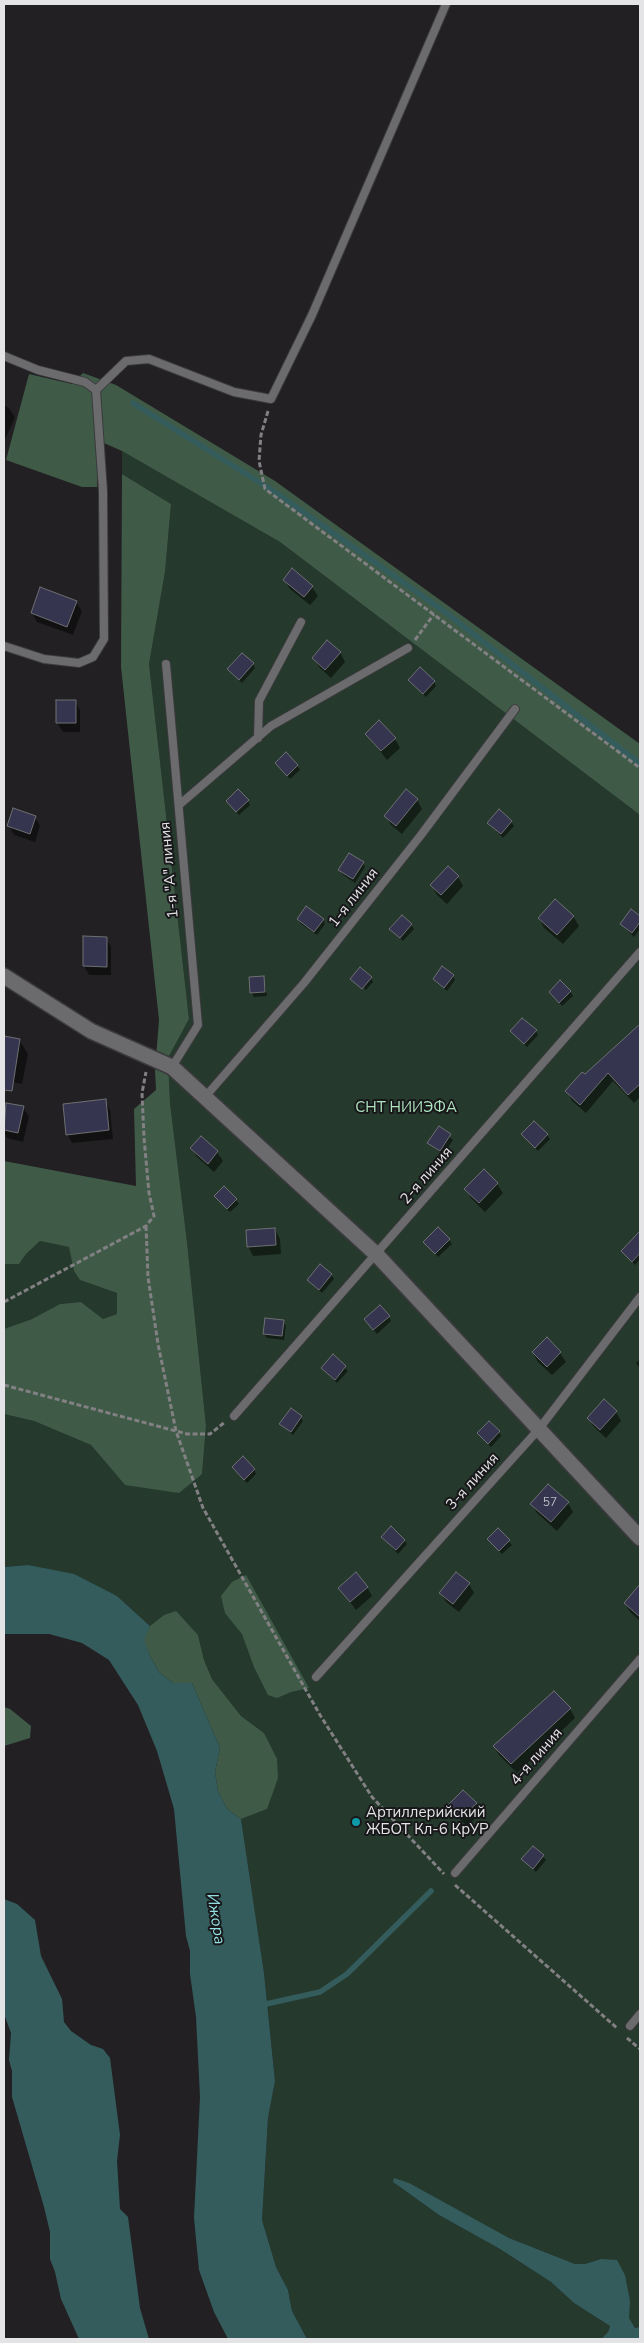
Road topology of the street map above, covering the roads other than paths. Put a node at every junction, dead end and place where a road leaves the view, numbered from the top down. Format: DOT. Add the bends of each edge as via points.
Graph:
graph roads {
  1 [pos="446,4"];
  2 [pos="4,356"];
  3 [pos="96,390"];
  4 [pos="301,622"];
  5 [pos="4,646"];
  6 [pos="408,648"];
  7 [pos="166,664"];
  8 [pos="515,709"];
  9 [pos="258,738"];
  10 [pos="179,805"];
  11 [pos="640,952"];
  12 [pos="4,976"];
  13 [pos="172,1067"];
  14 [pos="205,1097"];
  15 [pos="377,1255"];
  16 [pos="640,1297"];
  17 [pos="234,1416"];
  18 [pos="539,1428"];
  19 [pos="640,1538"];
  20 [pos="640,1659"];
  21 [pos="316,1677"];
  22 [pos="455,1873"];
  23 [pos="640,2014"];
  24 [pos="630,2026"];
  1 -- 3 [label="lane" via="312,315 271,399 234,392 149,359 126,361"];
  2 -- 3 [label="lane" via="38,370 85,382"];
  3 -- 5 [label="lane" via="103,491 104,639 93,657 79,663 44,659"];
  4 -- 9 [label="lane" via="258,701"];
  6 -- 9 [label="lane" via="271,726"];
  7 -- 10 [label="lane, 1-я \"А\" линия"];
  8 -- 14 [label="lane, 1-я линия" via="311,976"];
  9 -- 10 [label="lane"];
  10 -- 13 [label="lane, 1-я \"А\" линия" via="198,1025"];
  11 -- 15 [label="lane, 2-я линия"];
  12 -- 13 [label="street" via="91,1031"];
  13 -- 14 [label="street"];
  14 -- 15 [label="street"];
  15 -- 17 [label="lane, 2-я линия"];
  15 -- 18 [label="street"];
  16 -- 18 [label="lane, 3-я линия"];
  18 -- 19 [label="street"];
  18 -- 21 [label="lane, 3-я линия"];
  20 -- 22 [label="lane, 4-я линия"];
  23 -- 24 [label="lane"];
}
